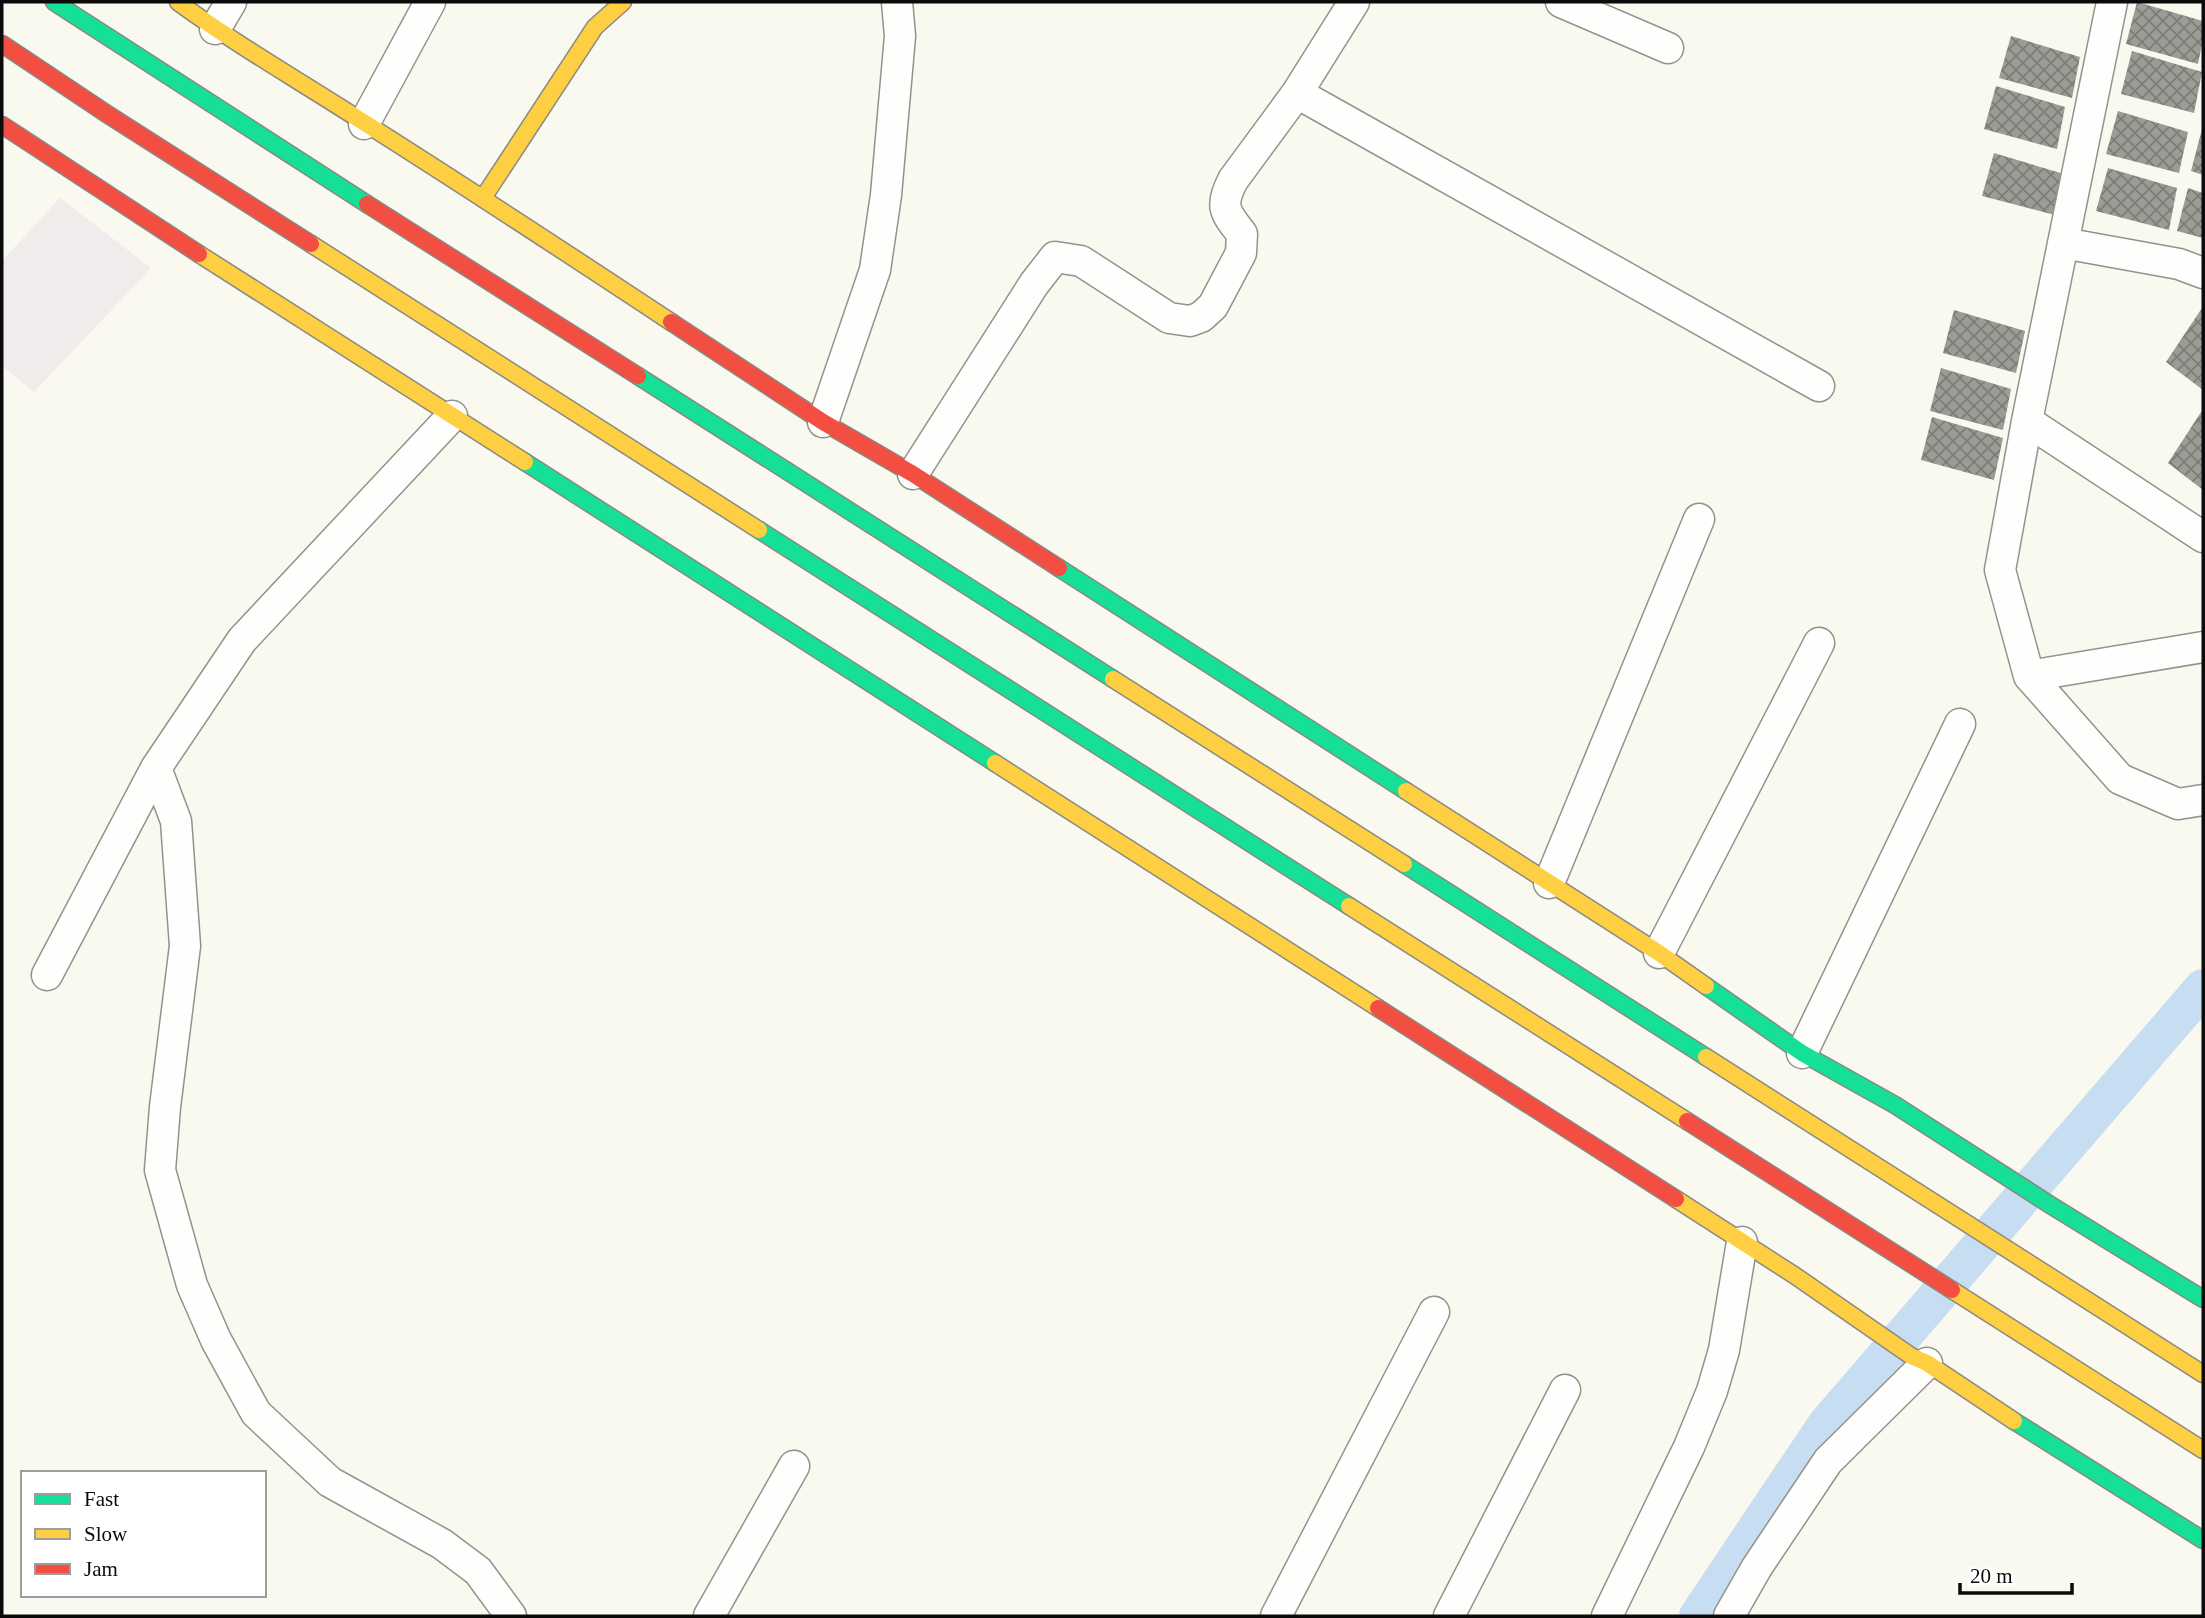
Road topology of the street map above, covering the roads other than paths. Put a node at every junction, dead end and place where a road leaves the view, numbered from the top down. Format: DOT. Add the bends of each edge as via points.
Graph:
graph roads {
  1 [pos="54,2"];
  2 [pos="178,2"];
  3 [pos="231,2"];
  4 [pos="430,2"];
  5 [pos="623,2"];
  6 [pos="897,2"];
  7 [pos="1354,2"];
  8 [pos="1561,2"];
  9 [pos="2112,2"];
  10 [pos="215,29"];
  11 [pos="2,44"];
  12 [pos="1668,48"];
  13 [pos="1297,93"];
  14 [pos="364,124"];
  15 [pos="2,125"];
  16 [pos="482,198"];
  17 [pos="2063,243"];
  18 [pos="2203,273"];
  19 [pos="1819,386"];
  20 [pos="452,416"];
  21 [pos="2027,421"];
  22 [pos="823,422"];
  23 [pos="913,474"];
  24 [pos="1699,519"];
  25 [pos="2203,537"];
  26 [pos="1819,643"];
  27 [pos="2203,647"];
  28 [pos="2029,677"];
  29 [pos="1960,724"];
  30 [pos="156,768"];
  31 [pos="2203,800"];
  32 [pos="1549,883"];
  33 [pos="1659,953"];
  34 [pos="47,975"];
  35 [pos="1802,1053"];
  36 [pos="1742,1242"];
  37 [pos="2203,1299"];
  38 [pos="1434,1312"];
  39 [pos="1919,1360"];
  40 [pos="2203,1374"];
  41 [pos="1565,1390"];
  42 [pos="2203,1450"];
  43 [pos="794,1466"];
  44 [pos="2203,1541"];
  45 [pos="511,1616"];
  46 [pos="709,1616"];
  47 [pos="1276,1616"];
  48 [pos="1449,1616"];
  49 [pos="1607,1616"];
  50 [pos="1728,1616"];
  1 -- 40 [label="main road"];
  2 -- 10 [label="main road"];
  3 -- 10 [label="street"];
  4 -- 14 [label="street"];
  5 -- 16 [label="main road" via="595,27"];
  6 -- 22 [label="street" via="900,36 875,270"];
  7 -- 13 [label="street"];
  8 -- 12 [label="street"];
  9 -- 17 [label="street"];
  10 -- 14 [label="main road"];
  11 -- 42 [label="main road"];
  13 -- 19 [label="street"];
  13 -- 23 [label="street" via="1225,195 1224,212 1242,234 1241,253 1213,306 1190,321 1169,318 1082,261 1055,257"];
  14 -- 16 [label="main road"];
  15 -- 20 [label="main road"];
  16 -- 22 [label="main road"];
  17 -- 18 [label="street" via="2179,264"];
  17 -- 21 [label="street"];
  20 -- 30 [label="street" via="242,640"];
  20 -- 36 [label="main road"];
  21 -- 25 [label="street"];
  21 -- 28 [label="street" via="2000,570"];
  22 -- 23 [label="main road"];
  23 -- 32 [label="main road"];
  24 -- 32 [label="street"];
  26 -- 33 [label="street"];
  27 -- 28 [label="street"];
  28 -- 31 [label="street" via="2120,779 2178,804"];
  29 -- 35 [label="street"];
  30 -- 34 [label="street"];
  30 -- 45 [label="street" via="176,821 185,946 160,1170 192,1285 256,1413 330,1482 442,1544 478,1571"];
  32 -- 33 [label="main road"];
  33 -- 35 [label="main road"];
  35 -- 37 [label="main road" via="1895,1105"];
  36 -- 39 [label="main road"];
  36 -- 49 [label="street" via="1724,1350 1712,1391"];
  38 -- 47 [label="street"];
  39 -- 44 [label="main road"];
  39 -- 50 [label="street" via="1828,1461"];
  41 -- 48 [label="street"];
  43 -- 46 [label="street"];
}
